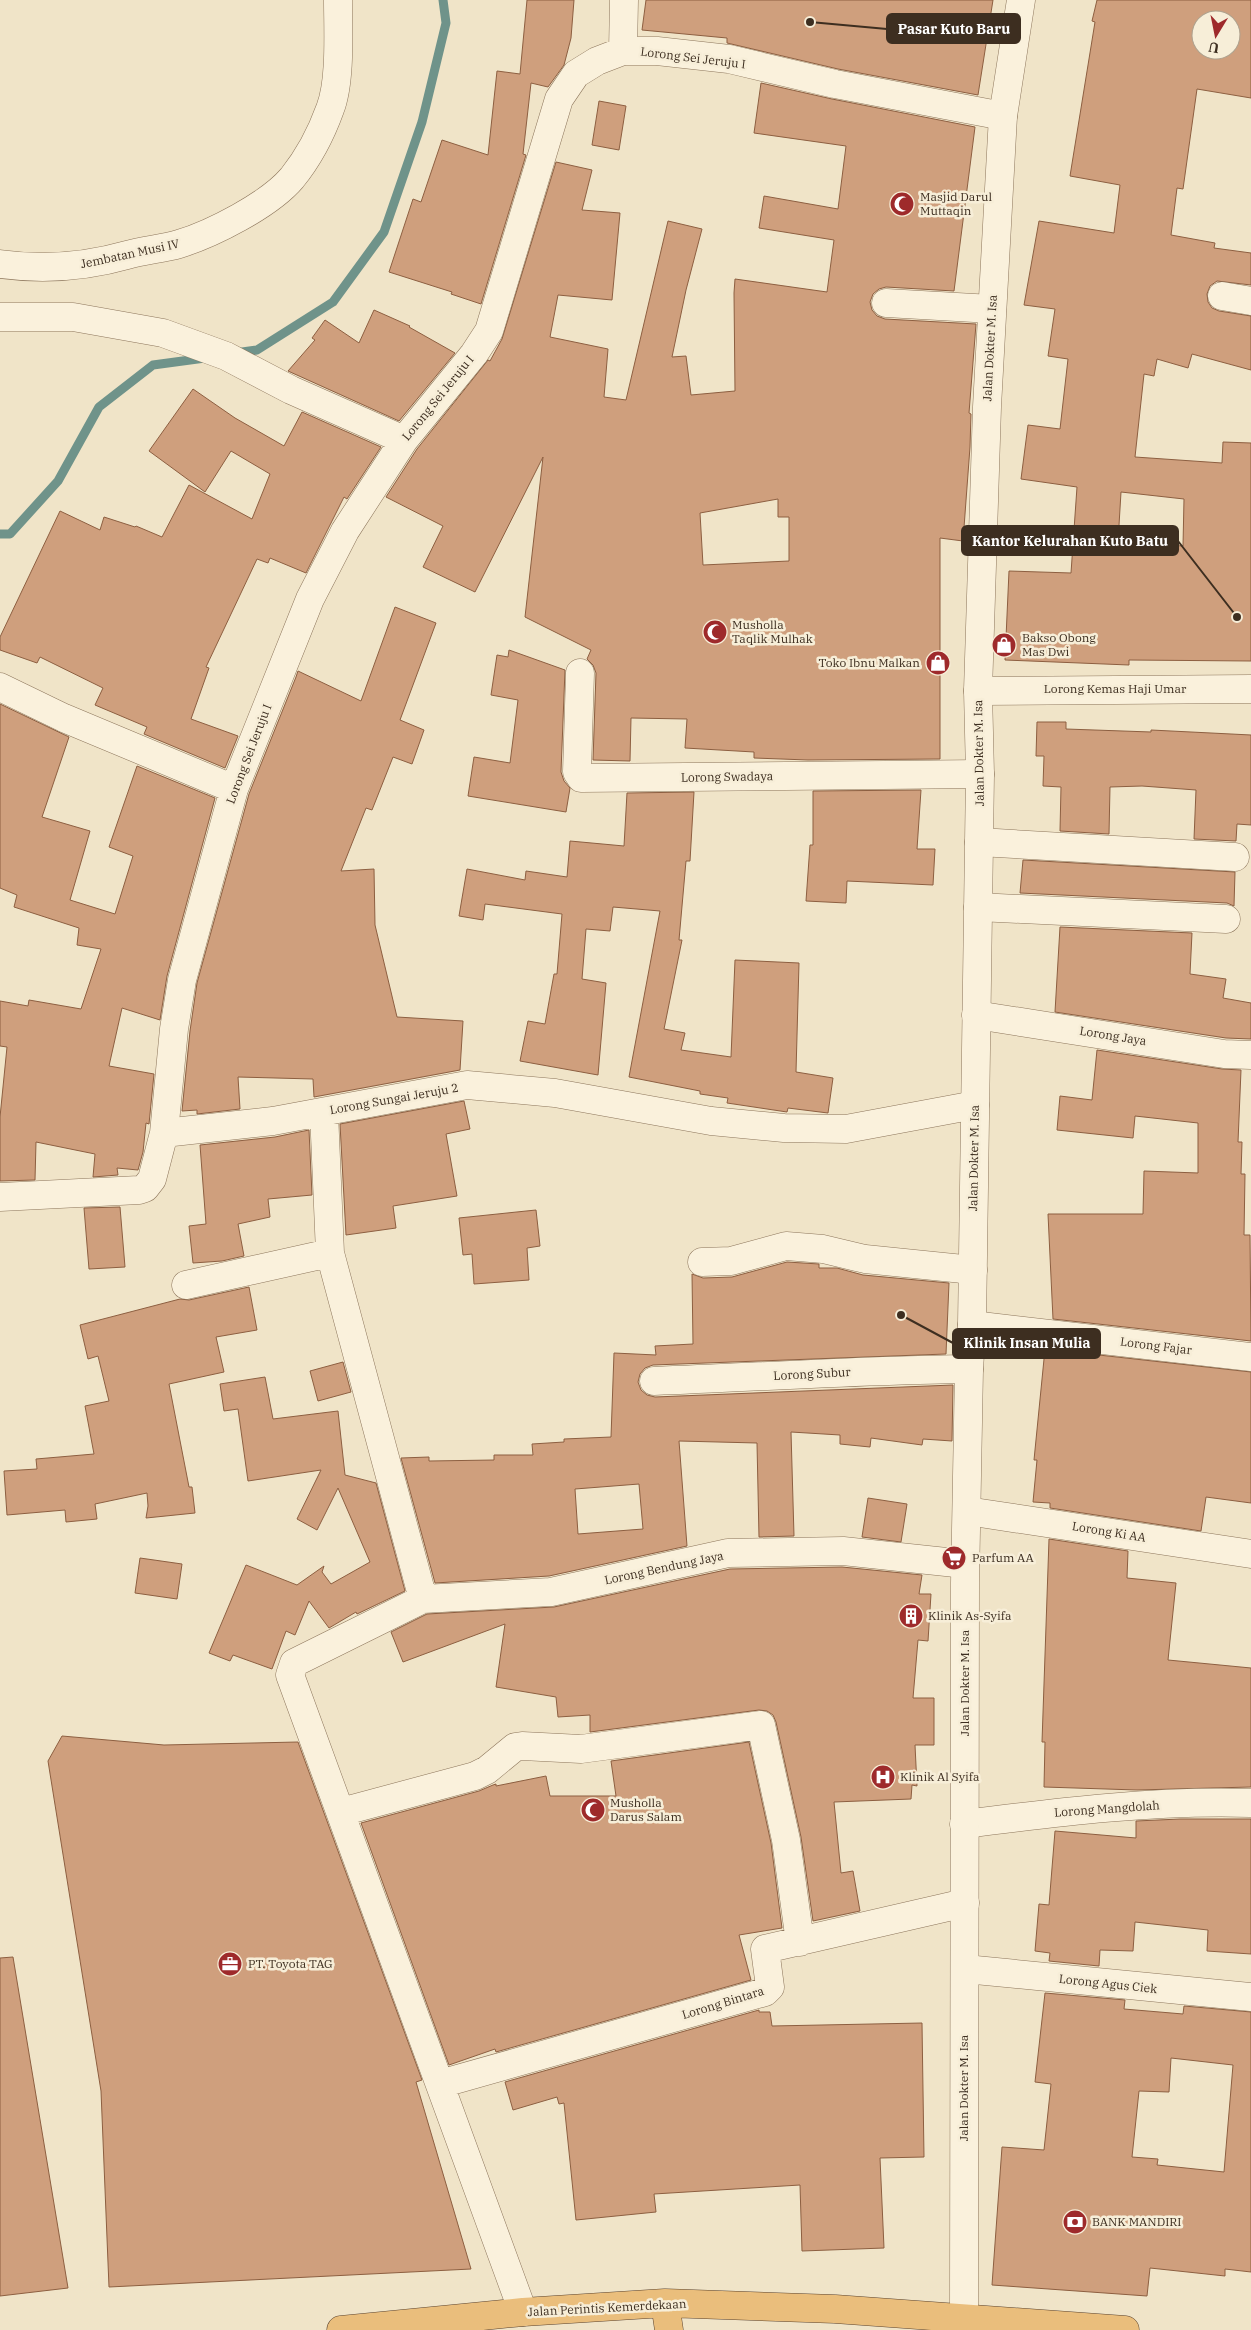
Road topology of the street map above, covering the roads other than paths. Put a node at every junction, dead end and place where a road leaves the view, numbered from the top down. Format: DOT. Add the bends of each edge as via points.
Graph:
graph roads {
  1 [pos="338,0"];
  2 [pos="624,0"];
  3 [pos="1021,0"];
  4 [pos="623,51"];
  5 [pos="1003,116"];
  6 [pos="0,264"];
  7 [pos="1222,296"];
  8 [pos="1251,301"];
  9 [pos="886,303"];
  10 [pos="992,308"];
  11 [pos="0,317"];
  12 [pos="404,440"];
  13 [pos="580,673"];
  14 [pos="0,687"];
  15 [pos="1251,689"];
  16 [pos="978,691"];
  17 [pos="980,774"];
  18 [pos="234,789"];
  19 [pos="979,842"];
  20 [pos="1235,857"];
  21 [pos="978,908"];
  22 [pos="1226,919"];
  23 [pos="976,1015"];
  24 [pos="1251,1055"];
  25 [pos="974,1105"];
  26 [pos="324,1112"];
  27 [pos="164,1134"];
  28 [pos="0,1197"];
  29 [pos="330,1253"];
  30 [pos="702,1262"];
  31 [pos="973,1270"];
  32 [pos="186,1285"];
  33 [pos="972,1325"];
  34 [pos="1251,1357"];
  35 [pos="969,1369"];
  36 [pos="654,1381"];
  37 [pos="967,1511"];
  38 [pos="1251,1554"];
  39 [pos="966,1564"];
  40 [pos="423,1599"];
  41 [pos="1251,1803"];
  42 [pos="341,1812"];
  43 [pos="964,1824"];
  44 [pos="965,1903"];
  45 [pos="800,1942"];
  46 [pos="964,1969"];
  47 [pos="1251,1998"];
  48 [pos="440,2084"];
  49 [pos="665,2304"];
  50 [pos="523,2312"];
  51 [pos="964,2318"];
  52 [pos="341,2330"];
  53 [pos="669,2330"];
  54 [pos="1125,2330"];
  1 -- 6 [label="street, Jembatan Musi IV" via="338,58 331,107 314,146 291,179 255,208 232,222 164,248 50,268"];
  2 -- 4 [label="street"];
  3 -- 5 [label="street, Jalan Dokter M. Isa"];
  4 -- 5 [label="street, Lorong Sei Jeruju I" via="657,51 729,59 835,84"];
  4 -- 12 [label="street, Lorong Sei Jeruju I" via="576,74 559,100 489,331"];
  5 -- 10 [label="street, Jalan Dokter M. Isa"];
  7 -- 8 [label="street"];
  9 -- 10 [label="street"];
  10 -- 16 [label="street, Jalan Dokter M. Isa"];
  11 -- 12 [label="street" via="73,317 162,333 226,356 291,390"];
  12 -- 18 [label="street, Lorong Sei Jeruju I" via="345,531 310,599"];
  13 -- 17 [label="street, Lorong Swadaya" via="577,772 581,778"];
  14 -- 18 [label="street" via="64,718"];
  15 -- 16 [label="street, Lorong Kemas Haji Umar"];
  16 -- 17 [label="street, Jalan Dokter M. Isa"];
  17 -- 19 [label="street, Jalan Dokter M. Isa"];
  18 -- 27 [label="street, Lorong Sei Jeruju I" via="182,980"];
  19 -- 20 [label="street"];
  19 -- 21 [label="street, Jalan Dokter M. Isa"];
  21 -- 22 [label="street"];
  21 -- 23 [label="street, Jalan Dokter M. Isa"];
  23 -- 24 [label="street, Lorong Jaya" via="1224,1054"];
  23 -- 25 [label="street, Jalan Dokter M. Isa"];
  25 -- 26 [label="street, Lorong Sungai Jeruju 2" via="846,1129 784,1128 711,1121 555,1093 467,1085"];
  25 -- 31 [label="street, Jalan Dokter M. Isa"];
  26 -- 27 [label="street, Lorong Sungai Jeruju 2"];
  26 -- 29 [label="street"];
  27 -- 28 [label="street" via="152,1178 145,1188"];
  29 -- 32 [label="street"];
  29 -- 40 [label="street"];
  30 -- 31 [label="street" via="732,1261 786,1246 823,1249 865,1259"];
  31 -- 33 [label="street, Jalan Dokter M. Isa"];
  33 -- 34 [label="street, Lorong Fajar"];
  33 -- 35 [label="street, Jalan Dokter M. Isa"];
  35 -- 36 [label="street, Lorong Subur" via="868,1370"];
  35 -- 37 [label="street, Jalan Dokter M. Isa"];
  37 -- 38 [label="street, Lorong Ki AA"];
  37 -- 39 [label="street, Jalan Dokter M. Isa"];
  39 -- 40 [label="street, Lorong Bendung Jaya" via="843,1551 728,1553 551,1592"];
  39 -- 43 [label="street, Jalan Dokter M. Isa"];
  40 -- 42 [label="street, Lorong Bendung Jaya" via="294,1663 290,1674"];
  41 -- 43 [label="street, Lorong Mangdolah" via="1081,1809"];
  42 -- 45 [label="street" via="476,1776 515,1747 536,1745 580,1749 762,1725 786,1840"];
  42 -- 48 [label="street, Lorong Bendung Jaya"];
  43 -- 44 [label="street, Jalan Dokter M. Isa"];
  44 -- 45 [label="street, Lorong Bintara"];
  44 -- 46 [label="street, Jalan Dokter M. Isa"];
  45 -- 48 [label="street, Lorong Bintara" via="765,1949 770,1986 765,1992"];
  46 -- 47 [label="street, Lorong Agus Ciek"];
  46 -- 51 [label="street, Jalan Dokter M. Isa"];
  48 -- 50 [label="street, Lorong Bendung Jaya"];
  49 -- 50 [label="highway, Jalan Perintis Kemerdekaan"];
  49 -- 51 [label="highway, Jalan Perintis Kemerdekaan" via="835,2309"];
  49 -- 53 [label="highway"];
  50 -- 52 [label="highway, Jalan Perintis Kemerdekaan"];
  51 -- 54 [label="highway, Jalan Perintis Kemerdekaan"];
}
